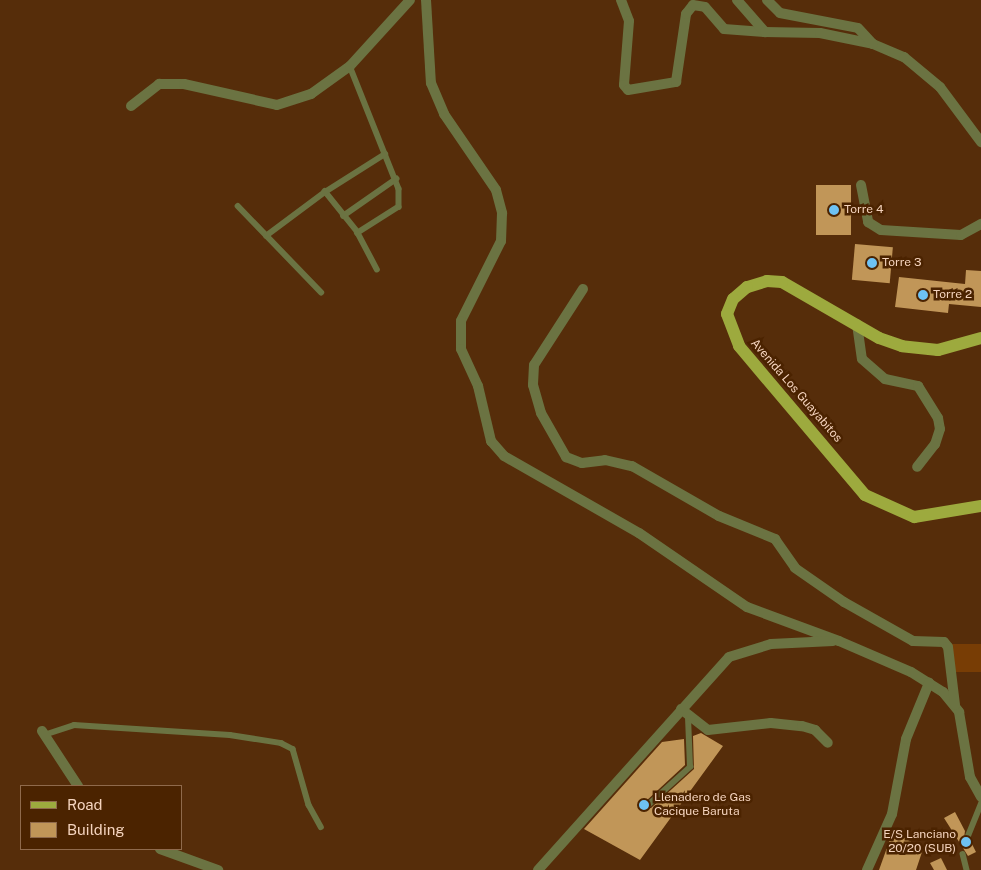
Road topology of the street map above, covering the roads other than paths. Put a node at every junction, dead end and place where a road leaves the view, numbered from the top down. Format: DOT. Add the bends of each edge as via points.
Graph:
graph roads {
  1 [pos="410,0"];
  2 [pos="426,0"];
  3 [pos="622,0"];
  4 [pos="736,0"];
  5 [pos="767,0"];
  6 [pos="765,32"];
  7 [pos="874,44"];
  8 [pos="350,66"];
  9 [pos="131,106"];
  10 [pos="981,142"];
  11 [pos="385,154"];
  12 [pos="396,179"];
  13 [pos="861,185"];
  14 [pos="325,192"];
  15 [pos="238,206"];
  16 [pos="343,216"];
  17 [pos="981,224"];
  18 [pos="358,234"];
  19 [pos="266,236"];
  20 [pos="377,269"];
  21 [pos="583,289"];
  22 [pos="320,292"];
  23 [pos="857,324"];
  24 [pos="981,338"];
  25 [pos="917,467"];
  26 [pos="981,506"];
  27 [pos="839,641"];
  28 [pos="929,683"];
  29 [pos="955,706"];
  30 [pos="684,713"];
  31 [pos="43,733"];
  32 [pos="828,743"];
  33 [pos="77,785"];
  34 [pos="981,797"];
  35 [pos="981,804"];
  36 [pos="648,805"];
  37 [pos="321,827"];
  38 [pos="968,836"];
  39 [pos="163,850"];
  40 [pos="963,854"];
  41 [pos="218,870"];
  42 [pos="538,870"];
  43 [pos="867,870"];
  44 [pos="967,870"];
  1 -- 8 [label="street"];
  2 -- 27 [label="street" via="431,83 444,114 496,190 502,213 501,242 461,321 461,349 478,386 491,441 504,456 639,533 747,607"];
  3 -- 6 [label="street" via="629,22 624,85 628,90 676,82 686,14 693,5 704,7 731,31"];
  4 -- 6 [label="street"];
  5 -- 7 [label="street" via="780,13 858,28"];
  6 -- 7 [label="street" via="820,34"];
  7 -- 10 [label="street" via="904,57 940,87"];
  8 -- 9 [label="street" via="311,94 277,106 184,84 159,84"];
  8 -- 11 [label="lane"];
  11 -- 12 [label="lane"];
  11 -- 14 [label="lane"];
  12 -- 16 [label="lane"];
  12 -- 18 [label="lane" via="399,207"];
  13 -- 17 [label="street" via="868,222 881,230 961,235"];
  14 -- 16 [label="lane"];
  14 -- 19 [label="lane"];
  15 -- 19 [label="lane"];
  16 -- 18 [label="lane"];
  18 -- 20 [label="lane"];
  19 -- 22 [label="lane"];
  21 -- 29 [label="street" via="534,365 533,385 541,413 566,457 582,463 606,460 632,466 719,516 775,539 794,568 844,602 913,641 944,642 948,647"];
  23 -- 24 [label="main road, Avenida Los Guayabitos" via="879,338 915,349 949,349"];
  23 -- 25 [label="street" via="862,359 885,379 918,386 938,418 940,430 935,444"];
  23 -- 26 [label="main road, Avenida Los Guayabitos" via="802,290 776,281 752,284 741,291 727,314 739,346 865,495 881,506 914,517"];
  27 -- 28 [label="street"];
  27 -- 30 [label="street" via="771,644 728,657"];
  28 -- 29 [label="street" via="943,692"];
  28 -- 43 [label="street" via="906,739 892,814"];
  29 -- 34 [label="street" via="965,737 970,777"];
  30 -- 32 [label="street" via="708,730 770,723 802,726 815,730"];
  30 -- 36 [label="lane" via="690,767"];
  30 -- 42 [label="street"];
  31 -- 33 [label="street"];
  31 -- 37 [label="lane" via="74,725 230,735 281,743 293,749 309,805"];
  35 -- 38 [label="lane"];
  39 -- 41 [label="street"];
  40 -- 44 [label="lane"];
}
